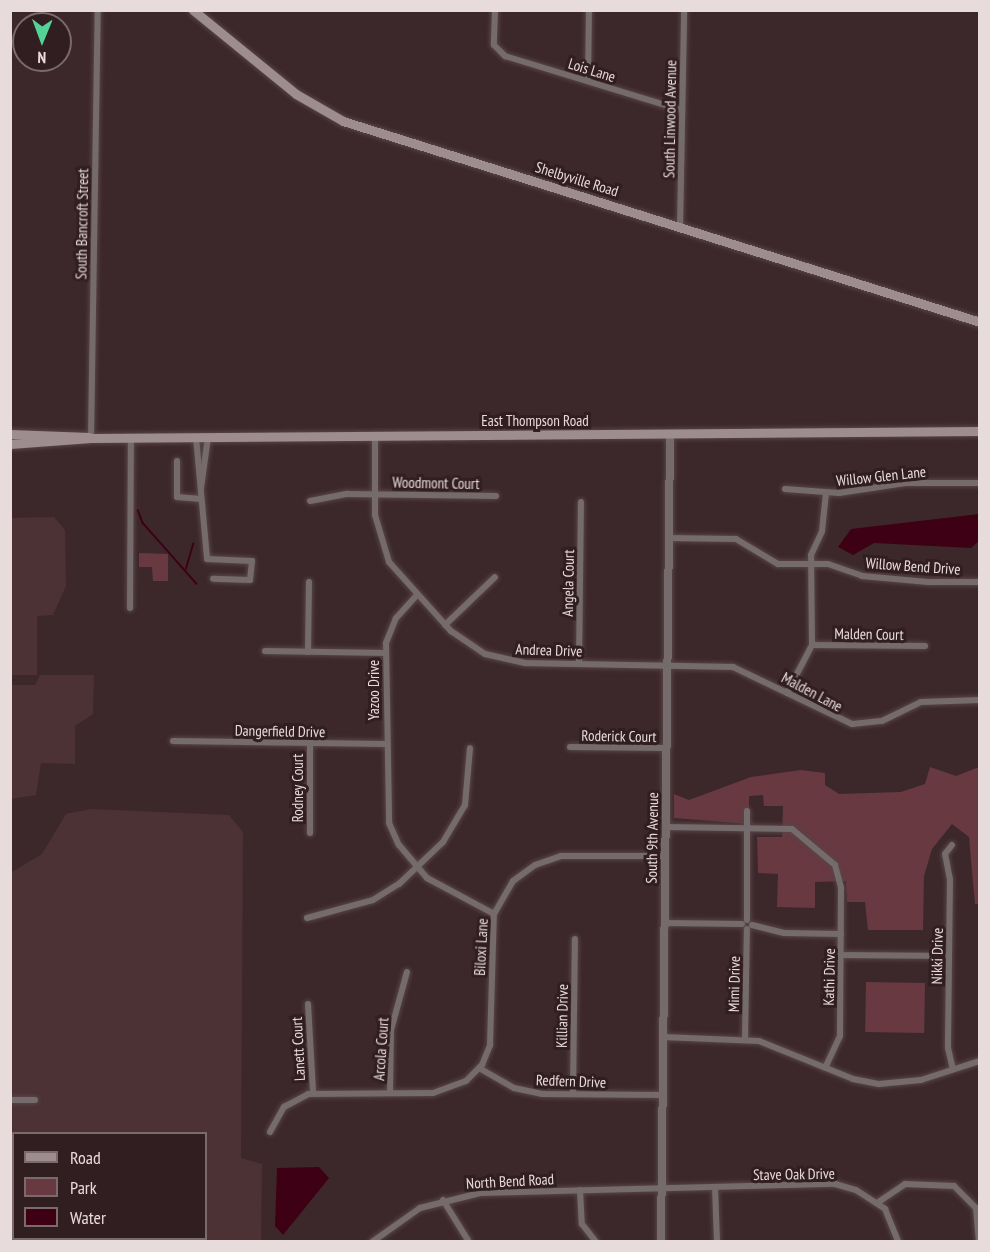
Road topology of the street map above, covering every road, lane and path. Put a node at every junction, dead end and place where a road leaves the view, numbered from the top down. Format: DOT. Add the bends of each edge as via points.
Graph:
graph roads {
  1 [pos="98,10"];
  2 [pos="193,10"];
  3 [pos="495,10"];
  4 [pos="589,10"];
  5 [pos="684,10"];
  6 [pos="588,81"];
  7 [pos="682,110"];
  8 [pos="680,228"];
  9 [pos="980,321"];
  10 [pos="980,432"];
  11 [pos="10,434"];
  12 [pos="375,435"];
  13 [pos="669,436"];
  14 [pos="208,437"];
  15 [pos="91,438"];
  16 [pos="131,438"];
  17 [pos="196,438"];
  18 [pos="10,444"];
  19 [pos="177,461"];
  20 [pos="980,483"];
  21 [pos="201,489"];
  22 [pos="785,489"];
  23 [pos="826,493"];
  24 [pos="375,494"];
  25 [pos="496,496"];
  26 [pos="201,499"];
  27 [pos="310,501"];
  28 [pos="581,502"];
  29 [pos="669,538"];
  30 [pos="811,564"];
  31 [pos="495,577"];
  32 [pos="213,579"];
  33 [pos="309,582"];
  34 [pos="980,582"];
  35 [pos="416,596"];
  36 [pos="130,608"];
  37 [pos="445,625"];
  38 [pos="812,645"];
  39 [pos="926,646"];
  40 [pos="265,651"];
  41 [pos="308,652"];
  42 [pos="386,652"];
  43 [pos="579,663"];
  44 [pos="668,664"];
  45 [pos="787,693"];
  46 [pos="980,700"];
  47 [pos="174,741"];
  48 [pos="310,743"];
  49 [pos="385,744"];
  50 [pos="570,747"];
  51 [pos="470,748"];
  52 [pos="667,748"];
  53 [pos="747,812"];
  54 [pos="666,826"];
  55 [pos="747,827"];
  56 [pos="310,832"];
  57 [pos="952,845"];
  58 [pos="666,856"];
  59 [pos="418,869"];
  60 [pos="494,914"];
  61 [pos="307,918"];
  62 [pos="664,924"];
  63 [pos="747,924"];
  64 [pos="841,934"];
  65 [pos="575,939"];
  66 [pos="841,955"];
  67 [pos="949,956"];
  68 [pos="406,972"];
  69 [pos="308,1005"];
  70 [pos="663,1037"];
  71 [pos="745,1039"];
  72 [pos="980,1061"];
  73 [pos="479,1068"];
  74 [pos="825,1068"];
  75 [pos="953,1069"];
  76 [pos="313,1092"];
  77 [pos="390,1092"];
  78 [pos="573,1094"];
  79 [pos="662,1095"];
  80 [pos="10,1100"];
  81 [pos="35,1100"];
  82 [pos="270,1132"];
  83 [pos="715,1187"];
  84 [pos="580,1190"];
  85 [pos="661,1190"];
  86 [pos="443,1200"];
  87 [pos="877,1203"];
  88 [pos="372,1242"];
  89 [pos="469,1242"];
  90 [pos="596,1242"];
  91 [pos="661,1242"];
  92 [pos="717,1242"];
  93 [pos="898,1242"];
  94 [pos="979,1242"];
  1 -- 15 [label="street, South Bancroft Street"];
  2 -- 8 [label="main road, Shelbyville Road" via="295,93 334,117"];
  3 -- 6 [label="street, Lois Lane" via="497,51"];
  4 -- 6 [label="street"];
  5 -- 7 [label="street, South Linwood Avenue"];
  6 -- 7 [label="street, Lois Lane"];
  7 -- 8 [label="street, South Linwood Avenue"];
  8 -- 9 [label="main road, Shelbyville Road"];
  10 -- 13 [label="main road, East Thompson Road"];
  11 -- 15 [label="main road, East Thompson Road"];
  12 -- 13 [label="main road, East Thompson Road"];
  12 -- 14 [label="main road, East Thompson Road"];
  12 -- 24 [label="street"];
  13 -- 29 [label="street, South 9th Avenue"];
  14 -- 17 [label="main road, East Thompson Road"];
  14 -- 21 [label="street"];
  15 -- 16 [label="main road, East Thompson Road"];
  15 -- 18 [label="main road, East Thompson Road"];
  16 -- 17 [label="main road, East Thompson Road"];
  16 -- 36 [label="street"];
  17 -- 21 [label="street"];
  19 -- 26 [label="street" via="177,497"];
  20 -- 23 [label="street, Willow Glen Lane" via="905,483"];
  21 -- 26 [label="street"];
  22 -- 23 [label="street, Willow Glen Lane"];
  23 -- 30 [label="street"];
  24 -- 25 [label="street, Woodmont Court"];
  24 -- 27 [label="street, Woodmont Court"];
  24 -- 35 [label="street" via="384,552"];
  26 -- 32 [label="street" via="207,559 252,561 251,579"];
  28 -- 43 [label="street, Angela Court"];
  29 -- 30 [label="street, Willow Bend Drive" via="736,539 772,563"];
  29 -- 44 [label="street, South 9th Avenue"];
  30 -- 34 [label="street, Willow Bend Drive" via="862,576"];
  30 -- 38 [label="street"];
  31 -- 37 [label="street"];
  33 -- 41 [label="street"];
  35 -- 37 [label="street, Andrea Drive"];
  35 -- 42 [label="street, Yazoo Drive" via="393,622"];
  37 -- 43 [label="street, Andrea Drive" via="466,643 501,659"];
  38 -- 39 [label="street, Malden Court"];
  38 -- 45 [label="street"];
  40 -- 41 [label="street"];
  41 -- 42 [label="street"];
  42 -- 49 [label="street, Yazoo Drive"];
  43 -- 44 [label="street, Andrea Drive"];
  44 -- 45 [label="street, Malden Lane" via="740,669"];
  44 -- 52 [label="street, South 9th Avenue"];
  45 -- 46 [label="street, Malden Lane" via="852,724 882,721 921,702"];
  47 -- 48 [label="street, Dangerfield Drive"];
  48 -- 49 [label="street, Dangerfield Drive"];
  48 -- 56 [label="street, Rodney Court"];
  49 -- 59 [label="street, Yazoo Drive" via="389,823"];
  50 -- 52 [label="street, Roderick Court"];
  51 -- 59 [label="street" via="467,795 459,821"];
  52 -- 54 [label="street, South 9th Avenue"];
  53 -- 55 [label="street, Mimi Drive"];
  54 -- 55 [label="street"];
  54 -- 58 [label="street, South 9th Avenue"];
  55 -- 63 [label="street, Mimi Drive"];
  55 -- 64 [label="street, Kathi Drive" via="802,833 832,861 841,883"];
  57 -- 67 [label="street, Nikki Drive" via="945,855 950,879"];
  58 -- 60 [label="street, Biloxi Lane" via="550,859 513,881"];
  58 -- 62 [label="street, South 9th Avenue"];
  59 -- 60 [label="street, Yazoo Drive" via="459,900"];
  59 -- 61 [label="street" via="373,900"];
  60 -- 73 [label="street, Biloxi Lane" via="490,1037"];
  62 -- 63 [label="street"];
  62 -- 70 [label="street, South 9th Avenue"];
  63 -- 64 [label="street" via="784,933"];
  63 -- 71 [label="street, Mimi Drive"];
  64 -- 66 [label="street, Kathi Drive"];
  65 -- 78 [label="street, Killian Drive"];
  66 -- 67 [label="street"];
  66 -- 74 [label="street, Kathi Drive" via="840,1036"];
  67 -- 75 [label="street, Nikki Drive" via="948,1048"];
  68 -- 77 [label="street, Arcola Court" via="391,1030"];
  69 -- 76 [label="street, Lanett Court"];
  70 -- 71 [label="street"];
  70 -- 79 [label="street, South 9th Avenue"];
  71 -- 74 [label="street"];
  72 -- 75 [label="street"];
  73 -- 77 [label="street" via="441,1092"];
  73 -- 78 [label="street, Redfern Drive" via="525,1091"];
  74 -- 75 [label="street" via="861,1081 893,1084"];
  76 -- 77 [label="street"];
  76 -- 82 [label="street" via="284,1107"];
  78 -- 79 [label="street, Redfern Drive"];
  79 -- 85 [label="street, South 9th Avenue"];
  80 -- 81 [label="street"];
  83 -- 85 [label="street, Stave Oak Drive"];
  83 -- 87 [label="street, Stave Oak Drive" via="843,1185"];
  83 -- 92 [label="street"];
  84 -- 85 [label="street, North Bend Road"];
  84 -- 86 [label="street, North Bend Road" via="496,1191"];
  84 -- 90 [label="street" via="582,1224"];
  85 -- 91 [label="street, South 9th Avenue"];
  86 -- 88 [label="street, North Bend Road" via="410,1213"];
  86 -- 89 [label="street"];
  87 -- 93 [label="street, Stave Oak Drive" via="892,1218"];
  87 -- 94 [label="street" via="905,1184 954,1186 976,1208"];
}
